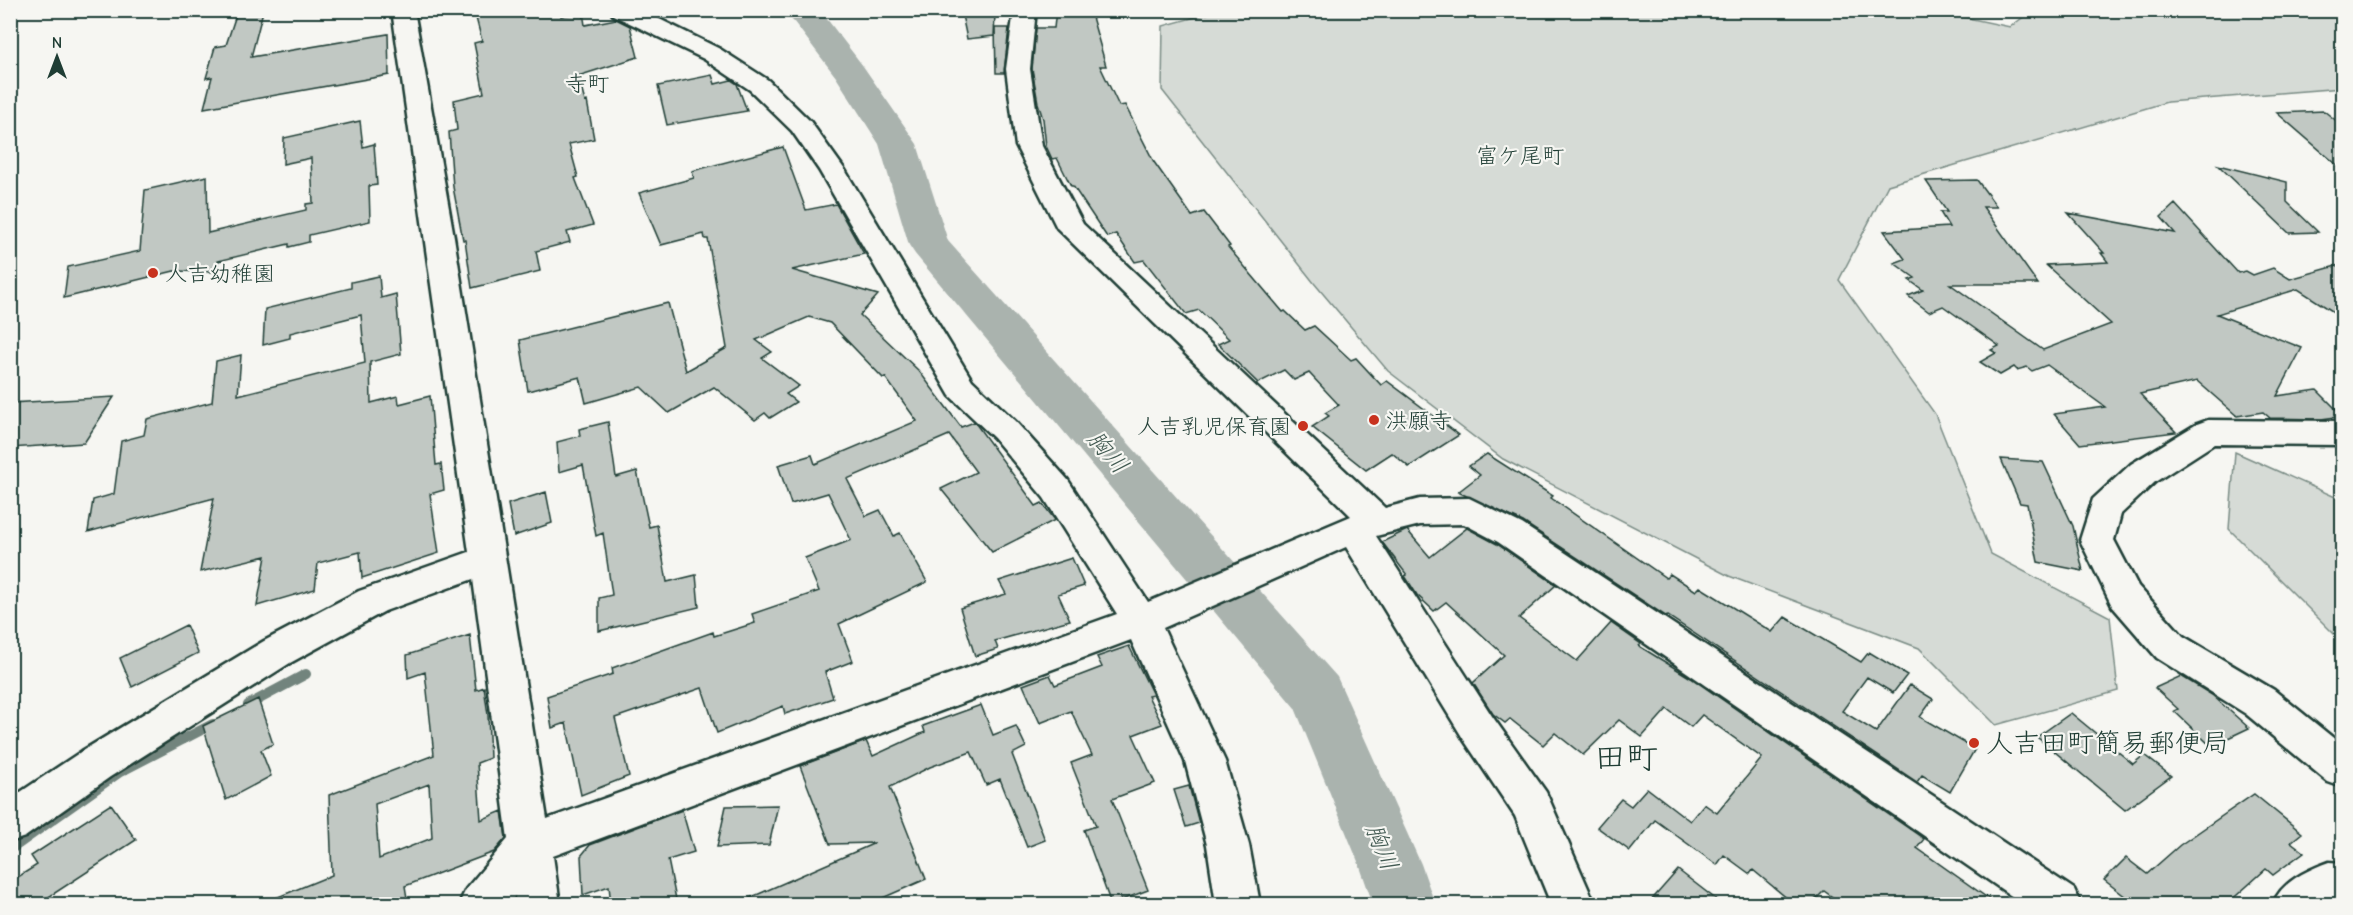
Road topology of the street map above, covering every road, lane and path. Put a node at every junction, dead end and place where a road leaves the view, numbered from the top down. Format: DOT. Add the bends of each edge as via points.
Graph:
graph roads {
  1 [pos="403,10"];
  2 [pos="621,10"];
  3 [pos="1024,10"];
  4 [pos="2340,434"];
  5 [pos="1366,526"];
  6 [pos="488,559"];
  7 [pos="1152,616"];
  8 [pos="2343,769"];
  9 [pos="10,823"];
  10 [pos="530,845"];
  11 [pos="2343,883"];
  12 [pos="481,904"];
  13 [pos="538,904"];
  14 [pos="1238,904"];
  15 [pos="1573,904"];
  16 [pos="2059,904"];
  17 [pos="2295,904"];
  1 -- 6 [label="street"];
  2 -- 7 [label="street" via="712,54 759,85 801,126 832,170 961,388 1005,430 1056,489 1116,576"];
  3 -- 5 [label="street" via="1018,69 1029,146 1071,228"];
  4 -- 8 [label="street" via="2208,432 2143,473 2104,508 2097,540 2125,596 2170,647 2260,702"];
  5 -- 7 [label="street"];
  5 -- 15 [label="street" via="1478,728 1531,805"];
  5 -- 16 [label="street" via="1420,512 1469,512 1510,533"];
  6 -- 9 [label="street" via="372,601 277,652 96,764"];
  6 -- 10 [label="street"];
  7 -- 10 [label="street"];
  7 -- 14 [label="street" via="1205,761 1228,845"];
  10 -- 12 [label="street"];
  10 -- 13 [label="street"];
  11 -- 17 [label="street" via="2329,882"];
}
